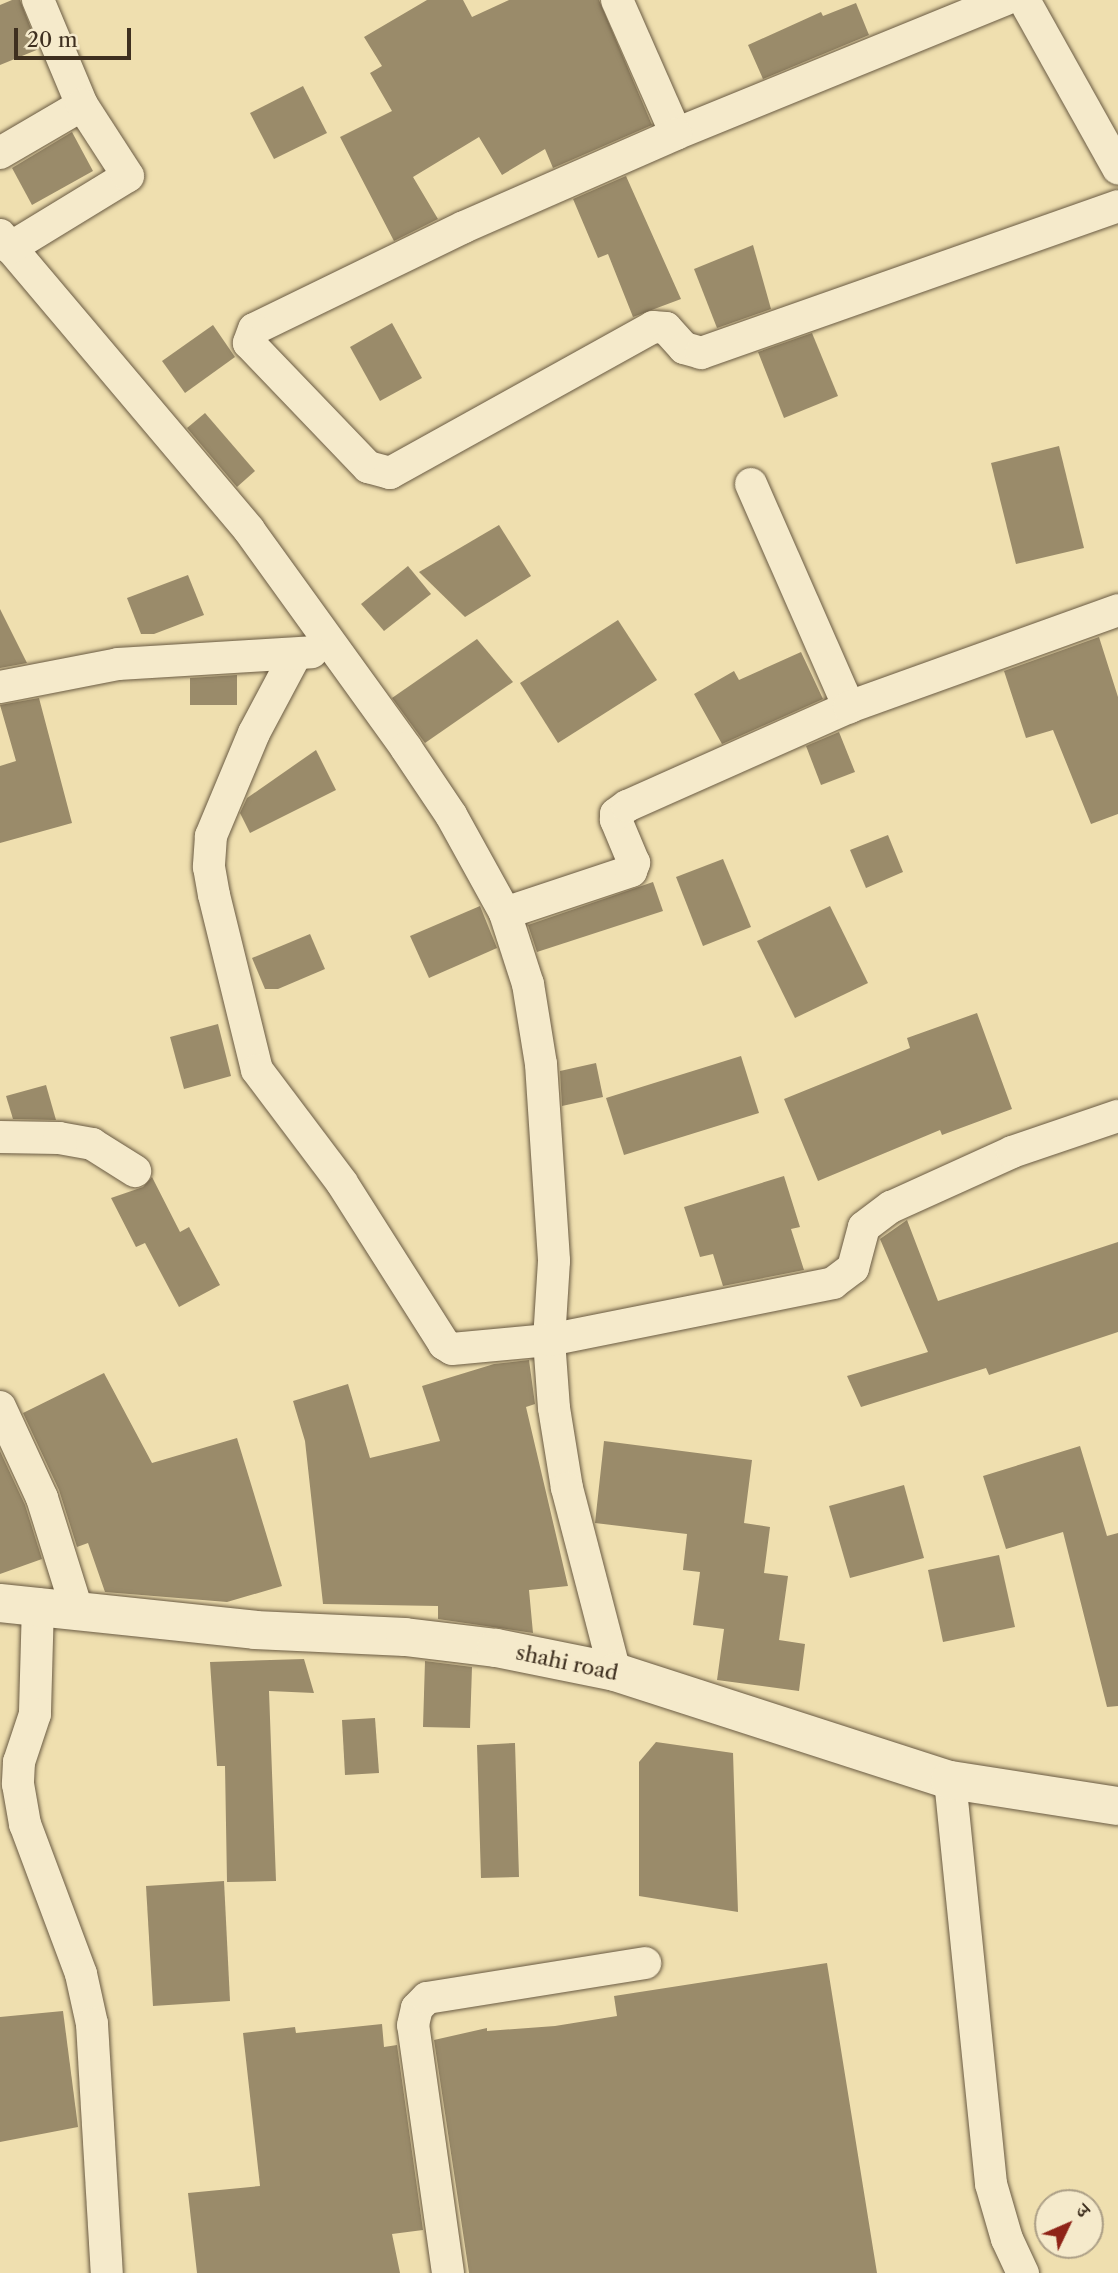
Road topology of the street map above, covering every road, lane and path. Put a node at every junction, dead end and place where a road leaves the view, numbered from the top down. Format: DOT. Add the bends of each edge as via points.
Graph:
graph roads {
  1 [pos="38,0"];
  2 [pos="617,0"];
  3 [pos="1004,0"];
  4 [pos="1024,0"];
  5 [pos="82,105"];
  6 [pos="676,134"];
  7 [pos="0,153"];
  8 [pos="1118,168"];
  9 [pos="1118,206"];
  10 [pos="5,241"];
  11 [pos="751,484"];
  12 [pos="1118,610"];
  13 [pos="334,650"];
  14 [pos="296,654"];
  15 [pos="0,687"];
  16 [pos="849,707"];
  17 [pos="505,913"];
  18 [pos="1118,1116"];
  19 [pos="0,1138"];
  20 [pos="135,1171"];
  21 [pos="550,1340"];
  22 [pos="0,1407"];
  23 [pos="0,1603"];
  24 [pos="38,1604"];
  25 [pos="77,1610"];
  26 [pos="615,1672"];
  27 [pos="950,1780"];
  28 [pos="1118,1806"];
  29 [pos="645,1963"];
  30 [pos="107,2273"];
  31 [pos="448,2273"];
  32 [pos="1023,2273"];
  1 -- 5 [label="street"];
  2 -- 6 [label="street"];
  3 -- 6 [label="street"];
  4 -- 8 [label="street"];
  5 -- 7 [label="street"];
  5 -- 10 [label="street" via="128,176"];
  6 -- 9 [label="street" via="346,282 254,329 249,343 368,467 390,473 653,327 666,328 684,348 701,353"];
  10 -- 13 [label="street" via="249,530"];
  11 -- 16 [label="street"];
  12 -- 16 [label="street"];
  13 -- 14 [label="street"];
  13 -- 17 [label="street" via="451,815"];
  14 -- 15 [label="street" via="118,664"];
  14 -- 21 [label="street" via="254,733 211,836 209,867 214,895 236,970 252,1056 273,1097 342,1183 444,1344 463,1351"];
  16 -- 17 [label="street" via="627,806 616,814 616,820 634,863 631,871"];
  17 -- 21 [label="street" via="528,984 541,1064 554,1261"];
  18 -- 21 [label="street" via="1012,1152 891,1207 864,1227 853,1268 833,1283"];
  19 -- 20 [label="street" via="59,1138 92,1144"];
  21 -- 26 [label="street" via="554,1408 567,1488"];
  22 -- 25 [label="street" via="42,1498"];
  23 -- 24 [label="street, shahi road"];
  24 -- 25 [label="street, shahi road"];
  24 -- 30 [label="street" via="36,1701 18,1784 25,1824 81,1974 92,2024"];
  25 -- 26 [label="street, shahi road" via="255,1630 405,1637 496,1648"];
  26 -- 27 [label="street, shahi road"];
  27 -- 28 [label="street, shahi road"];
  27 -- 32 [label="street" via="991,2184 1006,2239"];
  29 -- 31 [label="street" via="427,1998 417,2008 413,2025"];
}
